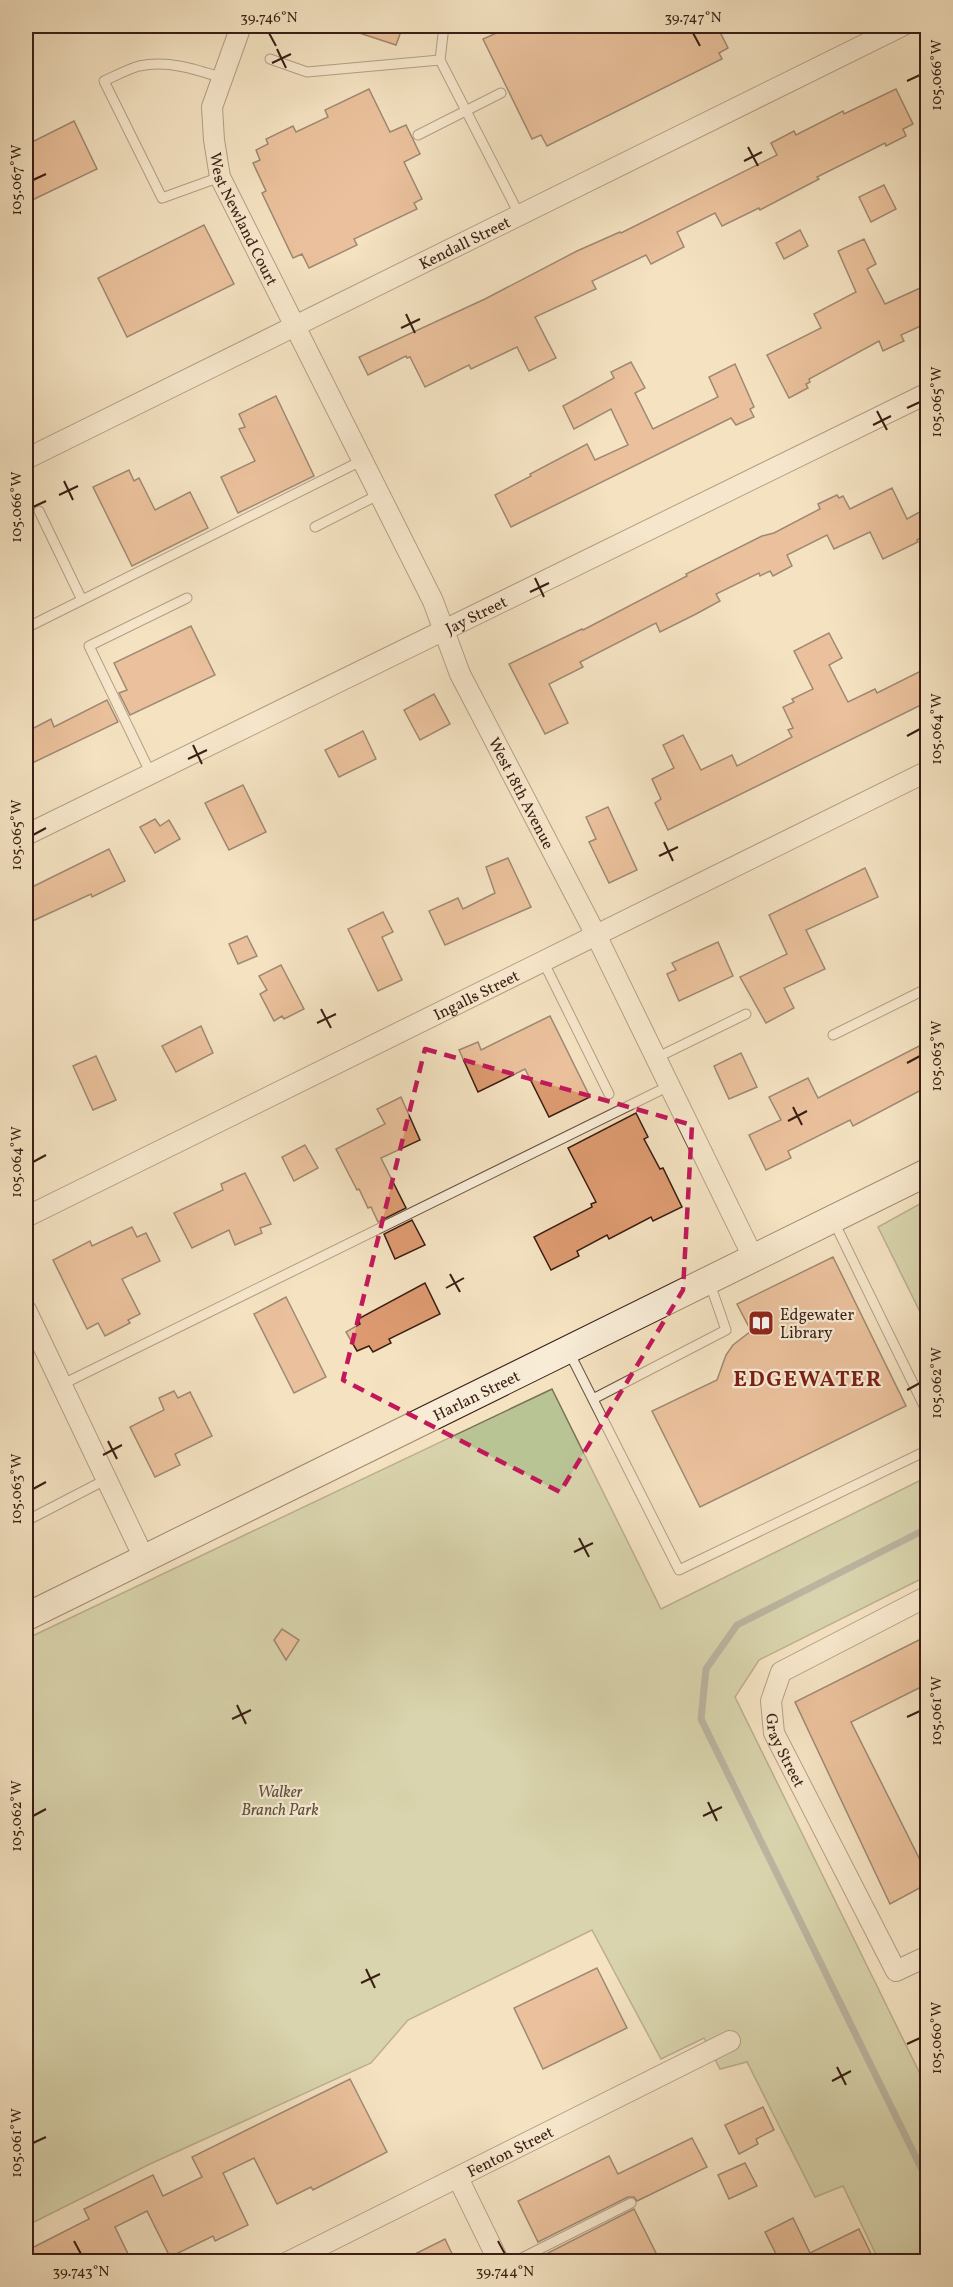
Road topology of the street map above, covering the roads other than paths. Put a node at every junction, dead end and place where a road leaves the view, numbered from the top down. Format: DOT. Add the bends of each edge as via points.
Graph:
graph roads {
  1 [pos="241,26"];
  2 [pos="444,26"];
  3 [pos="902,26"];
  4 [pos="270,60"];
  5 [pos="440,60"];
  6 [pos="223,78"];
  7 [pos="501,93"];
  8 [pos="466,111"];
  9 [pos="418,135"];
  10 [pos="220,177"];
  11 [pos="519,214"];
  12 [pos="296,325"];
  13 [pos="927,393"];
  14 [pos="26,459"];
  15 [pos="363,460"];
  16 [pos="380,494"];
  17 [pos="39,511"];
  18 [pos="315,527"];
  19 [pos="187,598"];
  20 [pos="82,600"];
  21 [pos="26,628"];
  22 [pos="443,630"];
  23 [pos="927,771"];
  24 [pos="151,774"];
  25 [pos="26,836"];
  26 [pos="596,935"];
  27 [pos="543,961"];
  28 [pos="927,988"];
  29 [pos="746,1014"];
  30 [pos="833,1035"];
  31 [pos="656,1058"];
  32 [pos="669,1086"];
  33 [pos="609,1094"];
  34 [pos="927,1172"];
  35 [pos="26,1217"];
  36 [pos="833,1219"];
  37 [pos="754,1259"];
  38 [pos="709,1281"];
  39 [pos="26,1310"];
  40 [pos="568,1350"];
  41 [pos="61,1385"];
  42 [pos="593,1399"];
  43 [pos="927,1414"];
  44 [pos="927,1450"];
  45 [pos="106,1479"];
  46 [pos="26,1521"];
  47 [pos="144,1558"];
  48 [pos="927,1596"];
  49 [pos="26,1617"];
  50 [pos="927,1956"];
  51 [pos="730,2041"];
  52 [pos="458,2178"];
  53 [pos="631,2203"];
  54 [pos="288,2262"];
  55 [pos="499,2262"];
  56 [pos="514,2262"];
  1 -- 6 [label="street"];
  2 -- 5 [label="lane"];
  3 -- 11 [label="street, Kendall Street"];
  4 -- 5 [label="lane" via="307,72"];
  5 -- 8 [label="lane"];
  6 -- 10 [label="street, West Newland Court" via="212,107"];
  6 -- 10 [label="lane" via="165,63 138,66 104,81 162,198"];
  7 -- 8 [label="lane"];
  8 -- 9 [label="lane"];
  8 -- 11 [label="lane"];
  10 -- 12 [label="street, West Newland Court"];
  11 -- 12 [label="street, Kendall Street"];
  12 -- 14 [label="street, Kendall Street"];
  12 -- 15 [label="street, West 18th Avenue"];
  13 -- 22 [label="street, Jay Street"];
  15 -- 16 [label="street, West 18th Avenue"];
  15 -- 20 [label="lane"];
  16 -- 18 [label="lane"];
  16 -- 22 [label="street, West 18th Avenue" via="433,601"];
  17 -- 20 [label="lane"];
  19 -- 24 [label="lane" via="89,646"];
  20 -- 21 [label="lane"];
  22 -- 24 [label="street, Jay Street"];
  22 -- 26 [label="street, West 18th Avenue" via="459,674"];
  23 -- 26 [label="street, Ingalls Street"];
  24 -- 25 [label="street, Jay Street"];
  26 -- 27 [label="street, Ingalls Street"];
  26 -- 31 [label="street, West 18th Avenue"];
  27 -- 33 [label="lane"];
  27 -- 35 [label="street, Ingalls Street"];
  28 -- 30 [label="lane"];
  29 -- 31 [label="lane"];
  31 -- 32 [label="street, West 18th Avenue"];
  32 -- 37 [label="street, West 18th Avenue"];
  32 -- 41 [label="lane"];
  34 -- 36 [label="street, Harlan Street"];
  36 -- 37 [label="street, Harlan Street"];
  36 -- 43 [label="lane"];
  37 -- 38 [label="street, Harlan Street"];
  38 -- 40 [label="street, Harlan Street"];
  38 -- 42 [label="lane" via="726,1330"];
  39 -- 41 [label="street"];
  40 -- 42 [label="lane"];
  40 -- 47 [label="street, Harlan Street"];
  41 -- 45 [label="street"];
  42 -- 44 [label="lane" via="679,1570"];
  45 -- 46 [label="lane"];
  45 -- 47 [label="street"];
  47 -- 49 [label="street, Harlan Street"];
  48 -- 50 [label="street, Gray Street" via="781,1672 771,1701 774,1733 896,1971"];
  51 -- 52 [label="street, Fenton Street"];
  52 -- 54 [label="street, Fenton Street"];
  52 -- 55 [label="street"];
  53 -- 56 [label="lane"];
}
